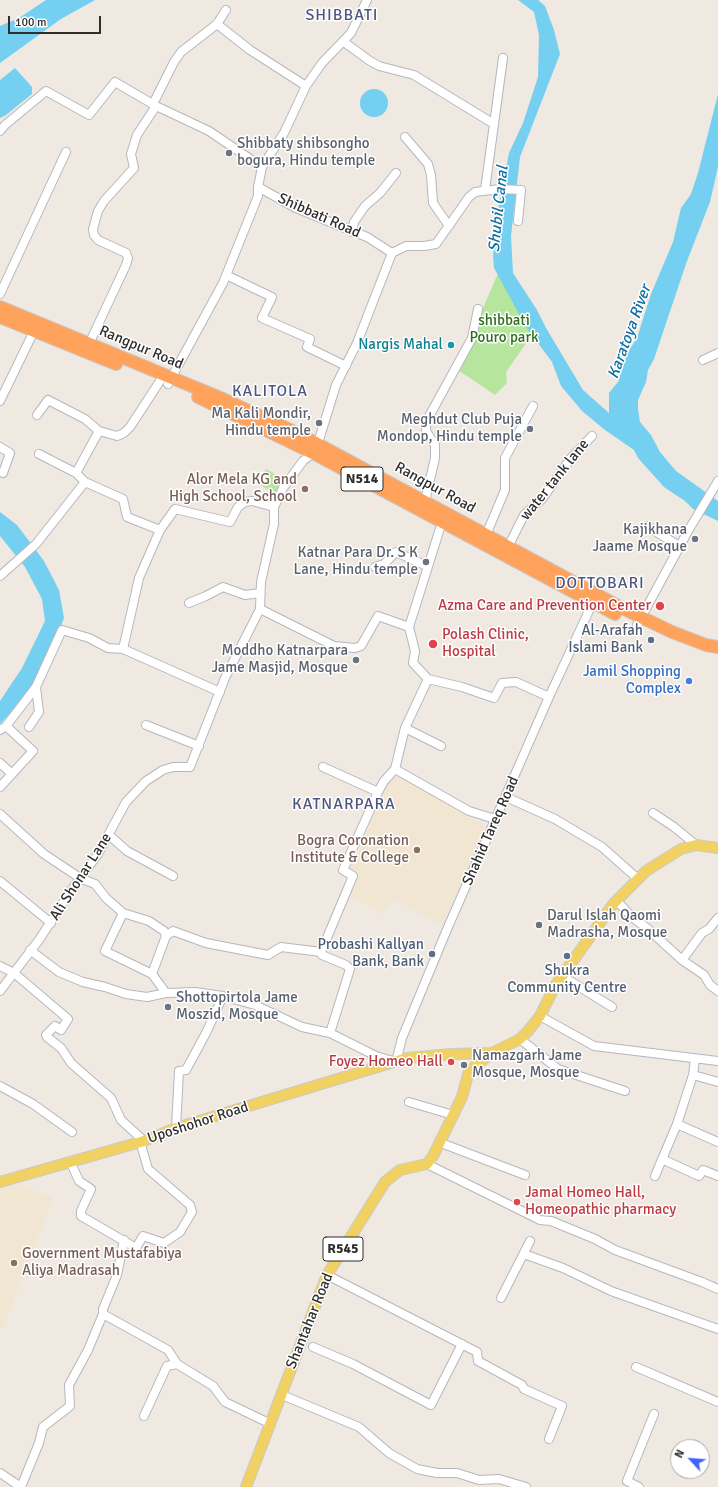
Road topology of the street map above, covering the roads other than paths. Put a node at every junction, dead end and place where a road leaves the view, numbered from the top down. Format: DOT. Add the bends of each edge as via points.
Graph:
graph roads {
  1 [pos="367,0"];
  2 [pos="226,10"];
  3 [pos="217,24"];
  4 [pos="344,42"];
  5 [pos="503,58"];
  6 [pos="306,86"];
  7 [pos="154,105"];
  8 [pos="494,124"];
  9 [pos="0,131"];
  10 [pos="405,137"];
  11 [pos="66,152"];
  12 [pos="262,167"];
  13 [pos="396,173"];
  14 [pos="258,187"];
  15 [pos="485,190"];
  16 [pos="518,221"];
  17 [pos="450,226"];
  18 [pos="352,232"];
  19 [pos="392,253"];
  20 [pos="226,275"];
  21 [pos="0,294"];
  22 [pos="478,309"];
  23 [pos="0,315"];
  24 [pos="34,331"];
  25 [pos="89,344"];
  26 [pos="718,353"];
  27 [pos="703,360"];
  28 [pos="346,366"];
  29 [pos="167,381"];
  30 [pos="0,401"];
  31 [pos="534,406"];
  32 [pos="37,415"];
  33 [pos="99,431"];
  34 [pos="592,436"];
  35 [pos="0,447"];
  36 [pos="316,448"];
  37 [pos="39,454"];
  38 [pos="3,473"];
  39 [pos="76,473"];
  40 [pos="718,480"];
  41 [pos="85,482"];
  42 [pos="426,501"];
  43 [pos="274,507"];
  44 [pos="442,522"];
  45 [pos="647,526"];
  46 [pos="160,530"];
  47 [pos="486,535"];
  48 [pos="679,546"];
  49 [pos="508,547"];
  50 [pos="427,566"];
  51 [pos="375,567"];
  52 [pos="0,576"];
  53 [pos="260,593"];
  54 [pos="595,599"];
  55 [pos="189,603"];
  56 [pos="260,609"];
  57 [pos="639,621"];
  58 [pos="409,627"];
  59 [pos="718,647"];
  60 [pos="123,649"];
  61 [pos="718,654"];
  62 [pos="428,679"];
  63 [pos="36,687"];
  64 [pos="220,692"];
  65 [pos="549,698"];
  66 [pos="146,725"];
  67 [pos="30,727"];
  68 [pos="3,728"];
  69 [pos="405,728"];
  70 [pos="199,746"];
  71 [pos="441,746"];
  72 [pos="0,763"];
  73 [pos="323,767"];
  74 [pos="395,769"];
  75 [pos="12,774"];
  76 [pos="0,787"];
  77 [pos="378,792"];
  78 [pos="506,797"];
  79 [pos="653,813"];
  80 [pos="0,814"];
  81 [pos="495,819"];
  82 [pos="109,835"];
  83 [pos="696,845"];
  84 [pos="718,848"];
  85 [pos="173,876"];
  86 [pos="80,878"];
  87 [pos="638,878"];
  88 [pos="0,880"];
  89 [pos="616,900"];
  90 [pos="123,913"];
  91 [pos="718,918"];
  92 [pos="51,924"];
  93 [pos="166,936"];
  94 [pos="30,950"];
  95 [pos="321,952"];
  96 [pos="682,960"];
  97 [pos="0,966"];
  98 [pos="14,973"];
  99 [pos="152,974"];
  100 [pos="562,976"];
  101 [pos="0,991"];
  102 [pos="718,991"];
  103 [pos="166,992"];
  104 [pos="223,996"];
  105 [pos="612,1007"];
  106 [pos="540,1016"];
  107 [pos="330,1033"];
  108 [pos="520,1039"];
  109 [pos="492,1053"];
  110 [pos="464,1054"];
  111 [pos="695,1059"];
  112 [pos="718,1061"];
  113 [pos="396,1062"];
  114 [pos="469,1072"];
  115 [pos="693,1075"];
  116 [pos="718,1082"];
  117 [pos="0,1086"];
  118 [pos="625,1091"];
  119 [pos="409,1102"];
  120 [pos="453,1115"];
  121 [pos="677,1124"];
  122 [pos="176,1128"];
  123 [pos="72,1132"];
  124 [pos="142,1141"];
  125 [pos="441,1142"];
  126 [pos="718,1142"];
  127 [pos="662,1159"];
  128 [pos="70,1161"];
  129 [pos="427,1164"];
  130 [pos="525,1175"];
  131 [pos="655,1176"];
  132 [pos="718,1176"];
  133 [pos="0,1182"];
  134 [pos="124,1240"];
  135 [pos="530,1241"];
  136 [pos="524,1254"];
  137 [pos="328,1275"];
  138 [pos="718,1289"];
  139 [pos="501,1298"];
  140 [pos="103,1314"];
  141 [pos="718,1329"];
  142 [pos="462,1344"];
  143 [pos="313,1347"];
  144 [pos="177,1364"];
  145 [pos="636,1367"];
  146 [pos="282,1395"];
  147 [pos="718,1402"];
  148 [pos="654,1414"];
  149 [pos="144,1416"];
  150 [pos="271,1424"];
  151 [pos="549,1439"];
  152 [pos="0,1473"];
  153 [pos="21,1487"];
  154 [pos="246,1487"];
  155 [pos="526,1487"];
  156 [pos="639,1487"];
  1 -- 4 [label="street"];
  2 -- 3 [label="street"];
  3 -- 6 [label="street" via="250,50"];
  3 -- 7 [label="street" via="181,52"];
  4 -- 6 [label="street" via="322,63"];
  4 -- 8 [label="street" via="379,66 414,75"];
  5 -- 8 [label="street"];
  6 -- 12 [label="street" via="284,133"];
  7 -- 9 [label="street" via="115,82 89,116 46,91"];
  7 -- 12 [label="street" via="209,131"];
  7 -- 25 [label="street" via="137,135 131,154 134,168 98,211 94,235 98,240 126,253 128,258"];
  8 -- 15 [label="street"];
  10 -- 17 [label="street" via="428,164 433,203"];
  11 -- 21 [label="street"];
  12 -- 14 [label="street"];
  13 -- 18 [label="street" via="380,193 365,206 354,222"];
  14 -- 18 [label="street, Shibbati Road" via="296,208"];
  14 -- 20 [label="street" via="258,196"];
  15 -- 16 [label="street" via="521,190"];
  15 -- 17 [label="street" via="475,192 469,197"];
  17 -- 19 [label="street" via="436,244 406,246"];
  18 -- 19 [label="street, Shibbati Road" via="367,237"];
  19 -- 28 [label="street" via="376,298"];
  20 -- 28 [label="street" via="272,297 262,318 310,340 307,347"];
  20 -- 29 [label="street"];
  22 -- 42 [label="street" via="472,338 426,422 426,431 435,445 435,458"];
  23 -- 24 [label="highway, Rangpur Road / N514"];
  23 -- 25 [label="highway, Rangpur Road / N514"];
  24 -- 29 [label="highway, Rangpur Road / N514"];
  24 -- 30 [label="street"];
  25 -- 29 [label="highway, Rangpur Road / N514"];
  26 -- 27 [label="street"];
  28 -- 36 [label="street" via="336,385"];
  29 -- 33 [label="street" via="124,433 117,436"];
  29 -- 36 [label="highway, Rangpur Road / N514"];
  31 -- 47 [label="street" via="505,458 505,490"];
  32 -- 33 [label="street" via="48,400 85,419"];
  33 -- 39 [label="street"];
  34 -- 49 [label="street, water tank lane" via="571,458 542,499 524,515"];
  35 -- 38 [label="street" via="10,453"];
  36 -- 42 [label="highway, Rangpur Road / N514"];
  36 -- 43 [label="street" via="283,488"];
  36 -- 44 [label="highway, Rangpur Road / N514"];
  37 -- 39 [label="street"];
  39 -- 41 [label="street"];
  40 -- 48 [label="street"];
  41 -- 46 [label="street" via="123,499 127,517"];
  41 -- 52 [label="street" via="36,544"];
  42 -- 47 [label="highway, Rangpur Road / N514"];
  43 -- 46 [label="street" via="252,501 245,502 238,507 230,522 175,509"];
  43 -- 53 [label="street" via="274,524"];
  44 -- 50 [label="street"];
  44 -- 54 [label="highway, Rangpur Road / N514"];
  45 -- 48 [label="street"];
  46 -- 60 [label="street" via="136,584"];
  47 -- 49 [label="highway, Rangpur Road / N514"];
  48 -- 57 [label="street"];
  49 -- 54 [label="highway, Rangpur Road / N514"];
  50 -- 51 [label="street" via="396,552 384,564"];
  50 -- 58 [label="street"];
  53 -- 55 [label="street" via="245,595 223,587"];
  53 -- 56 [label="street"];
  54 -- 57 [label="highway, Rangpur Road / N514"];
  54 -- 65 [label="street, Shahid Tareq Road"];
  56 -- 58 [label="street" via="334,646 361,646 378,616"];
  56 -- 64 [label="street"];
  57 -- 59 [label="highway, Rangpur Road / N514"];
  57 -- 61 [label="highway, Rangpur Road / N514" via="682,644"];
  58 -- 62 [label="street" via="415,651 413,663"];
  60 -- 63 [label="street" via="108,648 89,638 62,630"];
  60 -- 64 [label="street"];
  62 -- 65 [label="street" via="462,686 494,698 502,683 516,682"];
  62 -- 69 [label="street"];
  63 -- 67 [label="street" via="39,712"];
  63 -- 68 [label="street"];
  64 -- 70 [label="street"];
  65 -- 78 [label="street, Shahid Tareq Road"];
  66 -- 70 [label="street"];
  68 -- 75 [label="street" via="33,749"];
  69 -- 71 [label="street"];
  69 -- 74 [label="street"];
  70 -- 82 [label="street, Ali Shonar Lane" via="190,767 163,770 146,781 126,802"];
  72 -- 75 [label="street"];
  73 -- 77 [label="street"];
  74 -- 77 [label="street"];
  74 -- 81 [label="street" via="469,811"];
  75 -- 76 [label="street"];
  77 -- 95 [label="street" via="343,870 353,876"];
  78 -- 81 [label="street, Shahid Tareq Road"];
  78 -- 87 [label="street" via="555,819 602,846"];
  79 -- 83 [label="street"];
  80 -- 86 [label="street" via="44,854"];
  81 -- 113 [label="street, Shahid Tareq Road" via="402,1038"];
  82 -- 85 [label="street" via="127,851"];
  82 -- 86 [label="street, Ali Shonar Lane"];
  83 -- 84 [label="main road"];
  83 -- 87 [label="main road" via="681,849"];
  86 -- 90 [label="street" via="95,884"];
  86 -- 92 [label="street, Ali Shonar Lane"];
  87 -- 89 [label="main road"];
  88 -- 92 [label="street"];
  89 -- 96 [label="street"];
  89 -- 100 [label="main road"];
  90 -- 93 [label="street" via="159,926"];
  90 -- 99 [label="street" via="105,951"];
  91 -- 96 [label="street" via="702,933"];
  92 -- 94 [label="street, Ali Shonar Lane"];
  93 -- 95 [label="street" via="173,931 206,943 268,955 281,947"];
  93 -- 99 [label="street"];
  94 -- 98 [label="street, Ali Shonar Lane"];
  94 -- 103 [label="street" via="59,972 83,982 146,997"];
  95 -- 107 [label="street" via="322,955 350,969"];
  96 -- 102 [label="street" via="704,974 710,985"];
  97 -- 98 [label="street"];
  98 -- 101 [label="street, Ali Shonar Lane"];
  98 -- 124 [label="street" via="68,1019 61,1030 55,1026 47,1037 61,1048 71,1063 111,1098 121,1120"];
  99 -- 103 [label="street"];
  100 -- 105 [label="street"];
  100 -- 106 [label="main road"];
  103 -- 104 [label="street" via="195,992"];
  104 -- 107 [label="street" via="255,1005 302,1027"];
  104 -- 122 [label="street" via="186,1070 179,1071"];
  106 -- 108 [label="main road"];
  106 -- 111 [label="street" via="594,1046"];
  107 -- 113 [label="street" via="376,1056"];
  108 -- 109 [label="main road"];
  108 -- 118 [label="street" via="558,1069"];
  109 -- 110 [label="main road, Uposhohor Road"];
  109 -- 114 [label="main road"];
  110 -- 113 [label="main road, Uposhohor Road" via="407,1058"];
  110 -- 114 [label="main road" via="471,1059"];
  111 -- 112 [label="street"];
  111 -- 115 [label="street"];
  113 -- 122 [label="main road, Uposhohor Road"];
  114 -- 120 [label="main road" via="462,1097"];
  115 -- 116 [label="street"];
  115 -- 121 [label="street"];
  117 -- 123 [label="street" via="33,1104"];
  119 -- 120 [label="street"];
  120 -- 125 [label="main road"];
  121 -- 126 [label="street"];
  121 -- 127 [label="street"];
  122 -- 124 [label="main road, Uposhohor Road"];
  124 -- 128 [label="main road, Uposhohor Road"];
  124 -- 134 [label="street" via="148,1169 190,1206 192,1212 180,1232 164,1243 143,1236 136,1248"];
  125 -- 129 [label="main road"];
  125 -- 130 [label="street"];
  127 -- 131 [label="street"];
  127 -- 132 [label="street" via="699,1176 703,1170"];
  128 -- 133 [label="main road, Uposhohor Road"];
  128 -- 134 [label="street" via="79,1180 91,1189 81,1216"];
  129 -- 137 [label="main road, Shantahar Road / R545" via="400,1170 385,1182"];
  129 -- 138 [label="street" via="540,1220 551,1221 615,1250"];
  134 -- 140 [label="street" via="117,1275"];
  135 -- 136 [label="street"];
  136 -- 139 [label="street"];
  136 -- 141 [label="street" via="611,1290"];
  137 -- 142 [label="street"];
  137 -- 146 [label="main road, Shantahar Road / R545"];
  140 -- 144 [label="street" via="168,1350"];
  140 -- 153 [label="street" via="88,1350 69,1385 70,1406 43,1427"];
  142 -- 143 [label="street" via="431,1405 353,1364"];
  142 -- 151 [label="street" via="477,1352 478,1361 522,1385 524,1389 562,1406"];
  144 -- 149 [label="street" via="167,1366"];
  144 -- 150 [label="street" via="213,1386 225,1402"];
  145 -- 147 [label="street"];
  146 -- 150 [label="main road, Shantahar Road / R545"];
  146 -- 155 [label="street" via="359,1427 389,1454 417,1469 457,1473 479,1480 500,1479"];
  148 -- 156 [label="street" via="628,1478 629,1483"];
  150 -- 154 [label="main road, Shantahar Road / R545"];
  152 -- 153 [label="street"];
}
